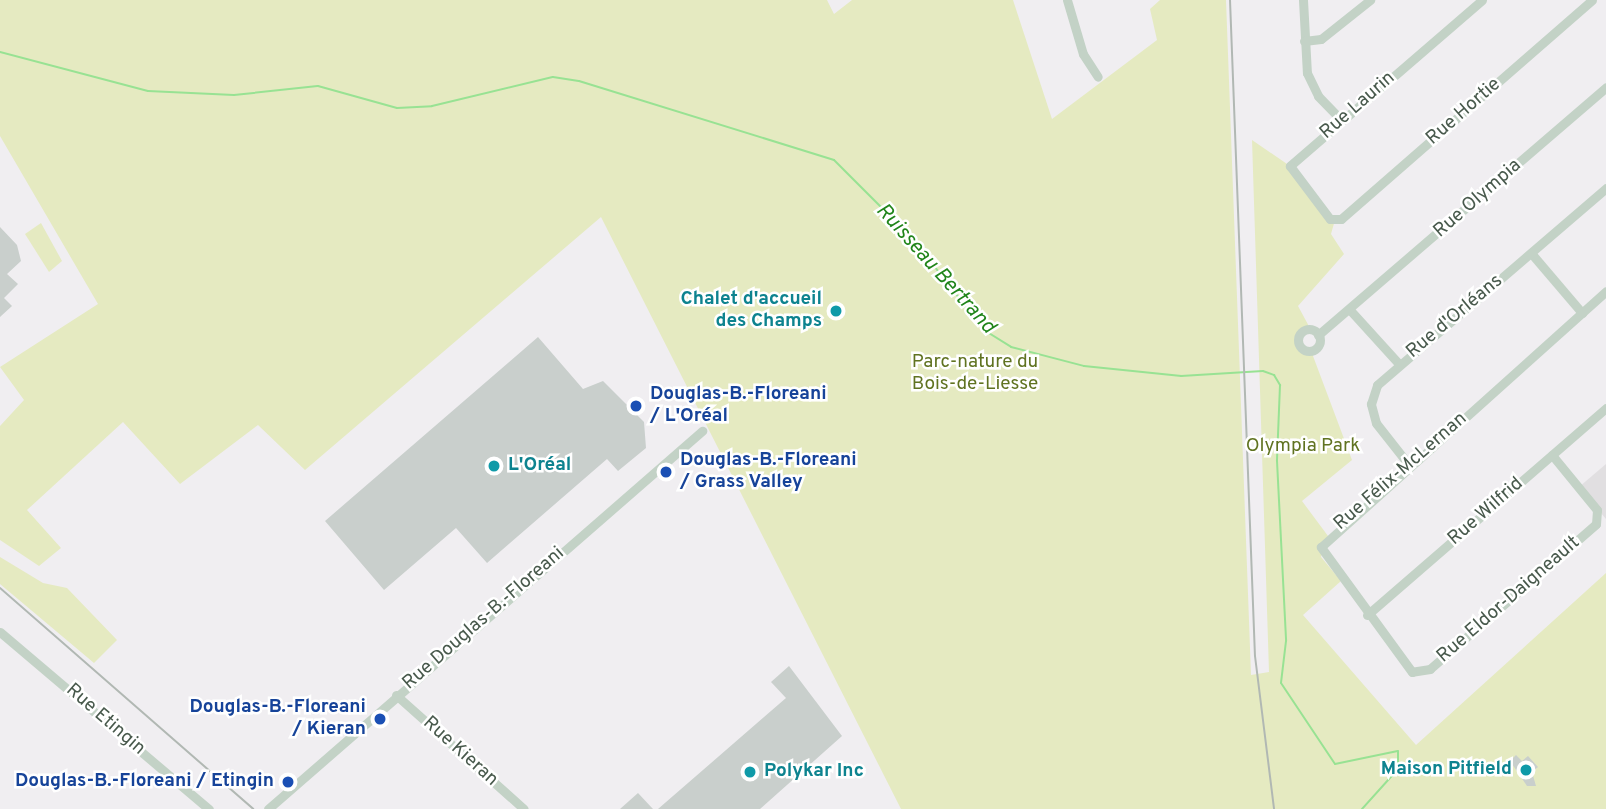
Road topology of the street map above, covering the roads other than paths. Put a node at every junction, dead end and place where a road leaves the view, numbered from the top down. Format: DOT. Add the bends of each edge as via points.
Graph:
graph roads {
  1 [pos="1067,0"];
  2 [pos="1303,0"];
  3 [pos="1370,0"];
  4 [pos="1482,0"];
  5 [pos="1592,0"];
  6 [pos="1304,41"];
  7 [pos="1098,77"];
  8 [pos="1606,87"];
  9 [pos="1341,120"];
  10 [pos="1606,188"];
  11 [pos="1335,220"];
  12 [pos="1531,253"];
  13 [pos="1606,291"];
  14 [pos="1350,310"];
  15 [pos="1582,313"];
  16 [pos="1318,335"];
  17 [pos="1399,364"];
  18 [pos="1606,408"];
  19 [pos="702,431"];
  20 [pos="1552,455"];
  21 [pos="1409,465"];
  22 [pos="1367,615"];
  23 [pos="0,632"];
  24 [pos="1419,675"];
  25 [pos="396,695"];
  26 [pos="209,809"];
  27 [pos="268,809"];
  28 [pos="524,809"];
  1 -- 7 [label="street" via="1083,54"];
  2 -- 6 [label="street"];
  3 -- 6 [label="street" via="1321,39"];
  4 -- 9 [label="street, Rue Laurin"];
  5 -- 11 [label="street, Rue Hortie"];
  6 -- 9 [label="street" via="1312,86"];
  8 -- 14 [label="street, Rue Olympia"];
  9 -- 11 [label="street, Rue Laurin" via="1290,166"];
  10 -- 12 [label="street, Rue d'Orléans"];
  12 -- 15 [label="street"];
  12 -- 17 [label="street, Rue d'Orléans"];
  13 -- 15 [label="street, Rue Félix-McLernan"];
  14 -- 16 [label="street, Rue Olympia"];
  14 -- 17 [label="street"];
  15 -- 21 [label="street, Rue Félix-McLernan"];
  17 -- 21 [label="street, Rue d'Orléans" via="1377,385 1370,404 1376,423"];
  18 -- 20 [label="street, Rue Wilfrid"];
  19 -- 25 [label="street, Rue Douglas-B.-Floreani"];
  20 -- 22 [label="street, Rue Wilfrid"];
  20 -- 24 [label="street, Rue Eldor-Daigneault" via="1597,510 1596,524"];
  21 -- 22 [label="street, Rue Félix-McLernan" via="1321,547"];
  22 -- 24 [label="street, Rue Félix-McLernan"];
  23 -- 26 [label="street, Rue Etingin"];
  25 -- 27 [label="street, Rue Douglas-B.-Floreani"];
  25 -- 28 [label="street, Rue Kieran"];
}
